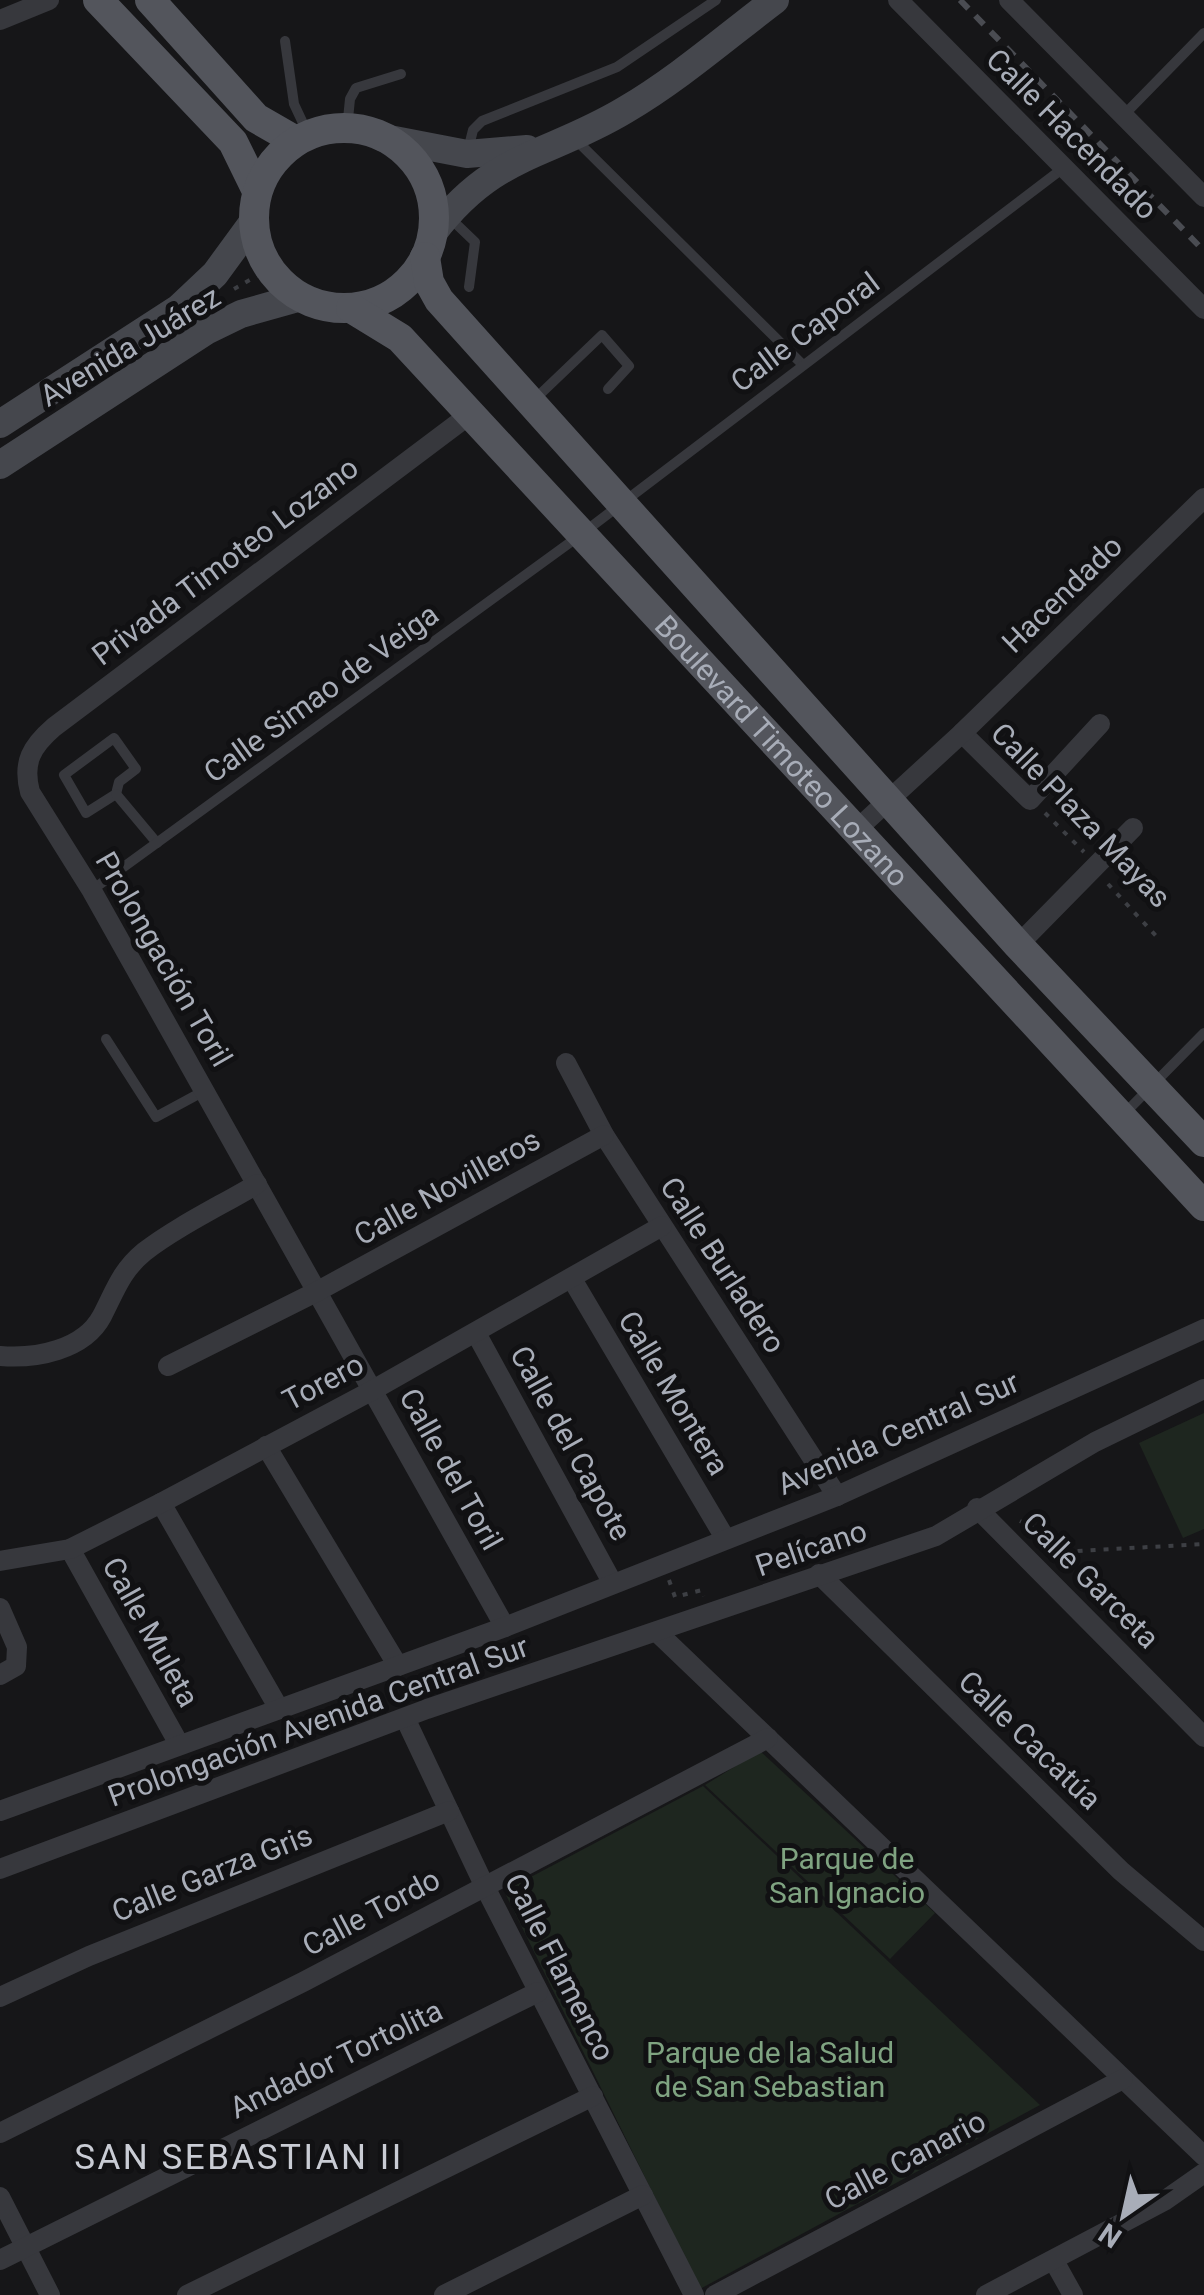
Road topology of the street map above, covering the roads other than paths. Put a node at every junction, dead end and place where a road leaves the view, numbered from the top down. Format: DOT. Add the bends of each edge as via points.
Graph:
graph roads {
  1 [pos="49,0"];
  2 [pos="98,0"];
  3 [pos="150,0"];
  4 [pos="716,0"];
  5 [pos="774,0"];
  6 [pos="898,0"];
  7 [pos="1009,0"];
  8 [pos="0,20"];
  9 [pos="1204,33"];
  10 [pos="285,40"];
  11 [pos="401,74"];
  12 [pos="1121,118"];
  13 [pos="348,129"];
  14 [pos="574,137"];
  15 [pos="302,138"];
  16 [pos="384,138"];
  17 [pos="538,148"];
  18 [pos="467,154"];
  19 [pos="1062,168"];
  20 [pos="1204,197"];
  21 [pos="255,207"];
  22 [pos="435,235"];
  23 [pos="469,287"];
  24 [pos="301,297"];
  25 [pos="352,308"];
  26 [pos="1204,309"];
  27 [pos="802,365"];
  28 [pos="608,389"];
  29 [pos="530,404"];
  30 [pos="470,415"];
  31 [pos="0,424"];
  32 [pos="0,466"];
  33 [pos="1204,498"];
  34 [pos="620,505"];
  35 [pos="579,536"];
  36 [pos="812,718"];
  37 [pos="1100,724"];
  38 [pos="962,733"];
  39 [pos="778,750"];
  40 [pos="26,762"];
  41 [pos="116,794"];
  42 [pos="888,801"];
  43 [pos="1133,828"];
  44 [pos="854,832"];
  45 [pos="157,843"];
  46 [pos="92,890"];
  47 [pos="1018,945"];
  48 [pos="1204,1033"];
  49 [pos="106,1039"];
  50 [pos="566,1063"];
  51 [pos="1152,1086"];
  52 [pos="204,1091"];
  53 [pos="1124,1115"];
  54 [pos="604,1135"];
  55 [pos="1204,1142"];
  56 [pos="257,1184"];
  57 [pos="1204,1206"];
  58 [pos="662,1226"];
  59 [pos="572,1279"];
  60 [pos="318,1291"];
  61 [pos="1204,1329"];
  62 [pos="476,1333"];
  63 [pos="0,1356"];
  64 [pos="168,1366"];
  65 [pos="1204,1389"];
  66 [pos="373,1390"];
  67 [pos="266,1446"];
  68 [pos="837,1496"];
  69 [pos="161,1503"];
  70 [pos="977,1508"];
  71 [pos="725,1538"];
  72 [pos="70,1549"];
  73 [pos="0,1561"];
  74 [pos="819,1574"];
  75 [pos="612,1582"];
  76 [pos="0,1608"];
  77 [pos="504,1626"];
  78 [pos="659,1634"];
  79 [pos="398,1666"];
  80 [pos="8,1670"];
  81 [pos="278,1707"];
  82 [pos="405,1718"];
  83 [pos="768,1738"];
  84 [pos="1204,1738"];
  85 [pos="179,1744"];
  86 [pos="0,1810"];
  87 [pos="449,1811"];
  88 [pos="0,1869"];
  89 [pos="485,1887"];
  90 [pos="1204,1942"];
  91 [pos="538,1992"];
  92 [pos="0,1997"];
  93 [pos="1123,2078"];
  94 [pos="593,2096"];
  95 [pos="0,2133"];
  96 [pos="1204,2156"];
  97 [pos="1204,2172"];
  98 [pos="643,2195"];
  99 [pos="0,2197"];
  100 [pos="26,2247"];
  101 [pos="0,2260"];
  102 [pos="1054,2261"];
  103 [pos="50,2295"];
  104 [pos="187,2295"];
  105 [pos="444,2295"];
  106 [pos="694,2295"];
  107 [pos="715,2295"];
  108 [pos="986,2295"];
  109 [pos="1072,2295"];
  1 -- 8 [label="street"];
  2 -- 21 [label="main road" via="233,142"];
  3 -- 15 [label="main road" via="256,118"];
  4 -- 18 [label="lane" via="617,67 482,121"];
  5 -- 14 [label="main road" via="649,95"];
  6 -- 19 [label="street, Calle Hacendado"];
  7 -- 12 [label="street"];
  9 -- 12 [label="lane"];
  10 -- 15 [label="lane"];
  11 -- 13 [label="lane" via="356,88"];
  12 -- 20 [label="street"];
  13 -- 15 [label="main road"];
  13 -- 16 [label="main road"];
  14 -- 17 [label="main road"];
  14 -- 27 [label="lane"];
  15 -- 21 [label="main road" via="279,155"];
  16 -- 18 [label="main road"];
  16 -- 22 [label="main road" via="418,168"];
  17 -- 18 [label="main road"];
  17 -- 22 [label="main road" via="477,183"];
  19 -- 26 [label="street, Calle Hacendado"];
  19 -- 27 [label="lane, Calle Caporal"];
  21 -- 24 [label="main road" via="270,269"];
  21 -- 31 [label="main road, Avenida Juárez" via="214,274 179,308"];
  22 -- 23 [label="lane" via="476,242"];
  22 -- 25 [label="main road" via="395,292"];
  22 -- 29 [label="main road, Boulevard Timoteo Lozano" via="429,282 439,300"];
  24 -- 25 [label="main road"];
  24 -- 32 [label="main road, Avenida Juárez" via="206,331"];
  25 -- 30 [label="main road, Boulevard Timoteo Lozano" via="400,338"];
  27 -- 34 [label="lane, Calle Caporal"];
  28 -- 29 [label="lane" via="629,366 602,335"];
  29 -- 34 [label="main road, Boulevard Timoteo Lozano"];
  30 -- 35 [label="main road, Boulevard Timoteo Lozano"];
  30 -- 40 [label="street, Privada Timoteo Lozano" via="54,727"];
  33 -- 38 [label="street, Hacendado"];
  34 -- 35 [label="lane, Calle Caporal"];
  34 -- 36 [label="main road, Boulevard Timoteo Lozano"];
  35 -- 39 [label="main road, Boulevard Timoteo Lozano"];
  35 -- 45 [label="lane, Calle Simao de Veiga"];
  36 -- 39 [label="main road"];
  36 -- 42 [label="main road, Boulevard Timoteo Lozano"];
  37 -- 38 [label="street, Calle Plaza Mayas" via="1030,800"];
  38 -- 42 [label="street, Hacendado"];
  39 -- 44 [label="main road, Boulevard Timoteo Lozano"];
  40 -- 46 [label="street, Prolongación Toril" via="30,792"];
  41 -- 41 [label="lane" via="86,813 64,775 114,738 136,769 119,782"];
  41 -- 45 [label="lane"];
  42 -- 44 [label="street, Hacendado"];
  42 -- 47 [label="main road, Boulevard Timoteo Lozano"];
  43 -- 47 [label="street"];
  44 -- 53 [label="main road, Boulevard Timoteo Lozano"];
  45 -- 46 [label="lane, Calle Simao de Veiga"];
  46 -- 52 [label="street, Prolongación Toril"];
  47 -- 51 [label="main road, Boulevard Timoteo Lozano"];
  48 -- 51 [label="lane"];
  49 -- 52 [label="lane" via="156,1117"];
  50 -- 54 [label="street, Calle Burladero"];
  51 -- 53 [label="lane"];
  51 -- 55 [label="main road, Boulevard Timoteo Lozano"];
  52 -- 56 [label="street, Prolongación Toril"];
  53 -- 57 [label="main road, Boulevard Timoteo Lozano"];
  54 -- 58 [label="street, Calle Burladero"];
  54 -- 60 [label="street, Calle Novilleros"];
  56 -- 60 [label="street, Calle del Toril"];
  56 -- 63 [label="street" via="145,1252 125,1270 100,1319 80,1341 40,1354"];
  58 -- 59 [label="street, Torero"];
  58 -- 68 [label="street, Calle Burladero"];
  59 -- 62 [label="street, Torero"];
  59 -- 71 [label="street, Calle Montera"];
  60 -- 64 [label="street, Calle Novilleros"];
  60 -- 66 [label="street, Calle del Toril"];
  61 -- 68 [label="street, Avenida Central Sur"];
  62 -- 66 [label="street, Torero"];
  62 -- 75 [label="street, Calle del Capote"];
  65 -- 70 [label="street, Pelícano"];
  66 -- 67 [label="street, Torero"];
  66 -- 77 [label="street, Calle del Toril"];
  67 -- 69 [label="street, Torero"];
  67 -- 79 [label="street"];
  68 -- 71 [label="street, Avenida Central Sur"];
  69 -- 72 [label="street, Torero"];
  69 -- 81 [label="street"];
  70 -- 74 [label="street, Pelícano" via="936,1536"];
  70 -- 84 [label="street, Calle Garceta"];
  71 -- 75 [label="street, Avenida Central Sur"];
  72 -- 73 [label="street, Torero"];
  72 -- 85 [label="street, Calle Muleta"];
  74 -- 78 [label="street, Pelícano"];
  74 -- 90 [label="street, Calle Cacatúa" via="1121,1871"];
  75 -- 77 [label="street, Prolongación Avenida Central Sur"];
  76 -- 80 [label="street" via="17,1646"];
  77 -- 79 [label="street, Prolongación Avenida Central Sur"];
  78 -- 82 [label="street, Prolongación Avenida Central Sur"];
  78 -- 83 [label="street"];
  79 -- 81 [label="street, Prolongación Avenida Central Sur"];
  81 -- 85 [label="street, Prolongación Avenida Central Sur"];
  82 -- 87 [label="street, Calle Flamenco"];
  82 -- 88 [label="street, Prolongación Avenida Central Sur"];
  83 -- 89 [label="street, Calle Tordo"];
  83 -- 93 [label="street"];
  85 -- 86 [label="street, Prolongación Avenida Central Sur"];
  87 -- 89 [label="street, Calle Flamenco"];
  87 -- 92 [label="street, Calle Garza Gris"];
  89 -- 91 [label="street, Calle Flamenco"];
  89 -- 95 [label="street, Calle Tordo"];
  91 -- 94 [label="street, Calle Flamenco"];
  91 -- 100 [label="street, Andador Tortolita"];
  93 -- 96 [label="street"];
  93 -- 107 [label="street, Calle Canario"];
  94 -- 98 [label="street, Calle Flamenco"];
  94 -- 104 [label="street"];
  97 -- 102 [label="street"];
  98 -- 105 [label="street"];
  98 -- 106 [label="street, Calle Flamenco"];
  99 -- 100 [label="street"];
  100 -- 101 [label="street, Andador Tortolita"];
  100 -- 103 [label="street"];
  102 -- 108 [label="street"];
  102 -- 109 [label="street"];
}
